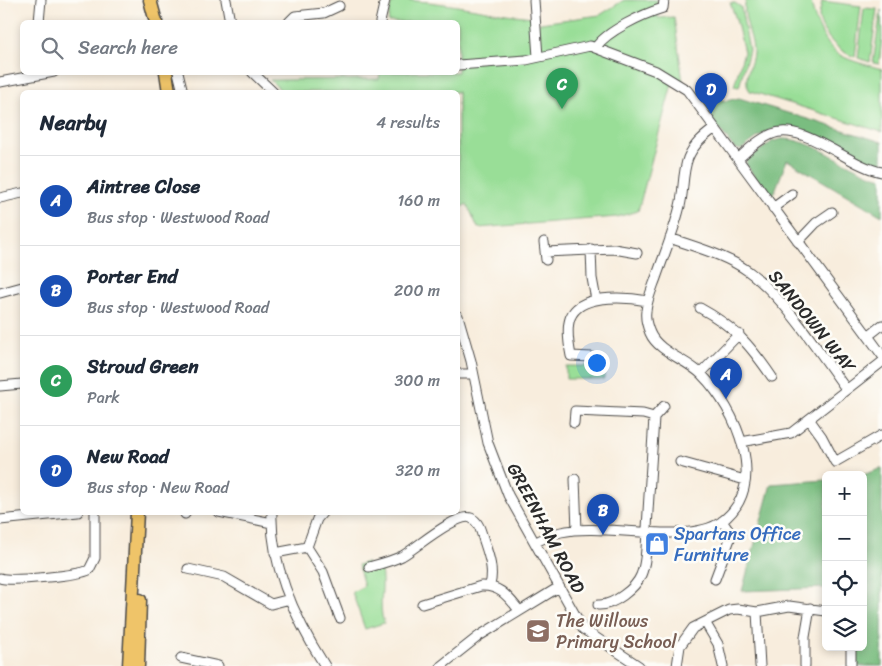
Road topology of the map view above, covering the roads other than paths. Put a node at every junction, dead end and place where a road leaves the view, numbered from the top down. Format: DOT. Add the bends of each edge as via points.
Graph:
graph roads {
  1 [pos="41,0"];
  2 [pos="142,0"];
  3 [pos="150,0"];
  4 [pos="226,0"];
  5 [pos="385,0"];
  6 [pos="534,0"];
  7 [pos="664,0"];
  8 [pos="338,6"];
  9 [pos="39,20"];
  10 [pos="147,20"];
  11 [pos="155,20"];
  12 [pos="230,20"];
  13 [pos="291,20"];
  14 [pos="380,20"];
  15 [pos="596,47"];
  16 [pos="538,57"];
  17 [pos="460,65"];
  18 [pos="29,75"];
  19 [pos="158,75"];
  20 [pos="166,75"];
  21 [pos="179,75"];
  22 [pos="259,75"];
  23 [pos="0,82"];
  24 [pos="161,90"];
  25 [pos="169,90"];
  26 [pos="182,90"];
  27 [pos="271,90"];
  28 [pos="716,128"];
  29 [pos="738,159"];
  30 [pos="882,172"];
  31 [pos="20,193"];
  32 [pos="792,194"];
  33 [pos="0,198"];
  34 [pos="773,208"];
  35 [pos="832,212"];
  36 [pos="670,238"];
  37 [pos="544,242"];
  38 [pos="798,242"];
  39 [pos="591,249"];
  40 [pos="637,254"];
  41 [pos="20,288"];
  42 [pos="0,293"];
  43 [pos="596,300"];
  44 [pos="648,302"];
  45 [pos="700,308"];
  46 [pos="460,323"];
  47 [pos="882,325"];
  48 [pos="739,334"];
  49 [pos="868,336"];
  50 [pos="467,346"];
  51 [pos="460,348"];
  52 [pos="882,355"];
  53 [pos="592,357"];
  54 [pos="882,362"];
  55 [pos="701,373"];
  56 [pos="460,374"];
  57 [pos="473,374"];
  58 [pos="772,377"];
  59 [pos="20,384"];
  60 [pos="0,386"];
  61 [pos="846,390"];
  62 [pos="664,406"];
  63 [pos="654,417"];
  64 [pos="809,419"];
  65 [pos="574,423"];
  66 [pos="882,435"];
  67 [pos="741,442"];
  68 [pos="680,462"];
  69 [pos="575,479"];
  70 [pos="745,480"];
  71 [pos="31,515"];
  72 [pos="95,515"];
  73 [pos="137,515"];
  74 [pos="145,515"];
  75 [pos="233,515"];
  76 [pos="272,515"];
  77 [pos="320,515"];
  78 [pos="0,520"];
  79 [pos="722,521"];
  80 [pos="272,523"];
  81 [pos="577,530"];
  82 [pos="646,531"];
  83 [pos="536,542"];
  84 [pos="306,547"];
  85 [pos="276,553"];
  86 [pos="369,567"];
  87 [pos="188,569"];
  88 [pos="715,572"];
  89 [pos="0,578"];
  90 [pos="490,585"];
  91 [pos="560,587"];
  92 [pos="290,599"];
  93 [pos="422,604"];
  94 [pos="598,605"];
  95 [pos="810,608"];
  96 [pos="519,610"];
  97 [pos="822,610"];
  98 [pos="757,612"];
  99 [pos="340,618"];
  100 [pos="705,622"];
  101 [pos="851,651"];
  102 [pos="187,662"];
  103 [pos="129,666"];
  104 [pos="138,666"];
  105 [pos="218,666"];
  106 [pos="325,666"];
  107 [pos="442,666"];
  108 [pos="639,666"];
  109 [pos="678,666"];
  110 [pos="723,666"];
  111 [pos="760,666"];
  112 [pos="805,666"];
  113 [pos="851,666"];
  1 -- 9 [label="street"];
  2 -- 10 [label="highway"];
  3 -- 11 [label="highway"];
  4 -- 12 [label="street"];
  5 -- 14 [label="street"];
  6 -- 16 [label="street"];
  7 -- 15 [label="street" via="663,8 608,35"];
  8 -- 13 [label="street" via="333,11 295,16"];
  15 -- 16 [label="street" via="587,46"];
  15 -- 28 [label="street" via="673,80 687,90"];
  16 -- 17 [label="street"];
  18 -- 23 [label="street"];
  19 -- 24 [label="highway"];
  20 -- 25 [label="highway"];
  21 -- 26 [label="street"];
  22 -- 27 [label="street"];
  28 -- 29 [label="street"];
  28 -- 36 [label="street" via="700,139 688,158 680,205"];
  29 -- 30 [label="street" via="773,133 787,131 866,168"];
  29 -- 34 [label="street"];
  31 -- 33 [label="street"];
  32 -- 34 [label="street"];
  34 -- 38 [label="street"];
  35 -- 38 [label="street"];
  36 -- 44 [label="street"];
  36 -- 61 [label="street, SANDOWN WAY" via="732,262 756,277 797,324"];
  37 -- 39 [label="street" via="546,256"];
  38 -- 49 [label="street"];
  39 -- 40 [label="street" via="620,249"];
  39 -- 43 [label="street"];
  41 -- 42 [label="street"];
  43 -- 44 [label="street" via="626,297"];
  43 -- 53 [label="street" via="576,307 569,321 571,356"];
  44 -- 55 [label="street" via="646,323 654,340"];
  45 -- 48 [label="street"];
  46 -- 50 [label="street, GREENHAM ROAD"];
  47 -- 49 [label="street"];
  48 -- 55 [label="street"];
  48 -- 58 [label="street"];
  49 -- 52 [label="street"];
  50 -- 51 [label="street"];
  50 -- 57 [label="street, GREENHAM ROAD"];
  54 -- 61 [label="street"];
  55 -- 67 [label="street" via="726,407"];
  56 -- 57 [label="street"];
  57 -- 83 [label="street, GREENHAM ROAD" via="494,462 508,495"];
  59 -- 60 [label="street"];
  61 -- 64 [label="street"];
  62 -- 63 [label="street"];
  63 -- 65 [label="street" via="575,411"];
  63 -- 82 [label="street"];
  64 -- 66 [label="street" via="822,437 833,464"];
  64 -- 67 [label="street" via="784,436"];
  67 -- 70 [label="street"];
  68 -- 70 [label="street"];
  69 -- 81 [label="street"];
  70 -- 79 [label="street" via="738,500"];
  71 -- 78 [label="street"];
  72 -- 89 [label="street" via="95,558 90,570 14,580"];
  73 -- 103 [label="highway"];
  74 -- 104 [label="highway"];
  75 -- 80 [label="street"];
  76 -- 80 [label="street"];
  77 -- 84 [label="street"];
  79 -- 82 [label="street" via="694,532"];
  79 -- 88 [label="street" via="731,534 727,550"];
  80 -- 85 [label="street"];
  81 -- 82 [label="street"];
  81 -- 83 [label="street" via="555,533"];
  82 -- 94 [label="street" via="641,575 621,596"];
  83 -- 91 [label="street, GREENHAM ROAD"];
  84 -- 85 [label="street"];
  84 -- 99 [label="street" via="323,572 329,599"];
  85 -- 92 [label="street"];
  86 -- 90 [label="street" via="401,556 466,517 479,526 492,570"];
  87 -- 92 [label="street" via="224,577 271,604"];
  90 -- 93 [label="street"];
  90 -- 96 [label="street" via="502,591"];
  91 -- 96 [label="street"];
  91 -- 108 [label="street, GREENHAM ROAD" via="582,629"];
  92 -- 106 [label="street"];
  95 -- 97 [label="street"];
  95 -- 98 [label="street" via="789,606"];
  95 -- 112 [label="street"];
  96 -- 107 [label="street"];
  98 -- 100 [label="street" via="729,610"];
  98 -- 111 [label="street"];
  100 -- 109 [label="street" via="693,628 680,646"];
  100 -- 110 [label="street" via="718,644"];
  101 -- 113 [label="street"];
  102 -- 105 [label="street"];
}
